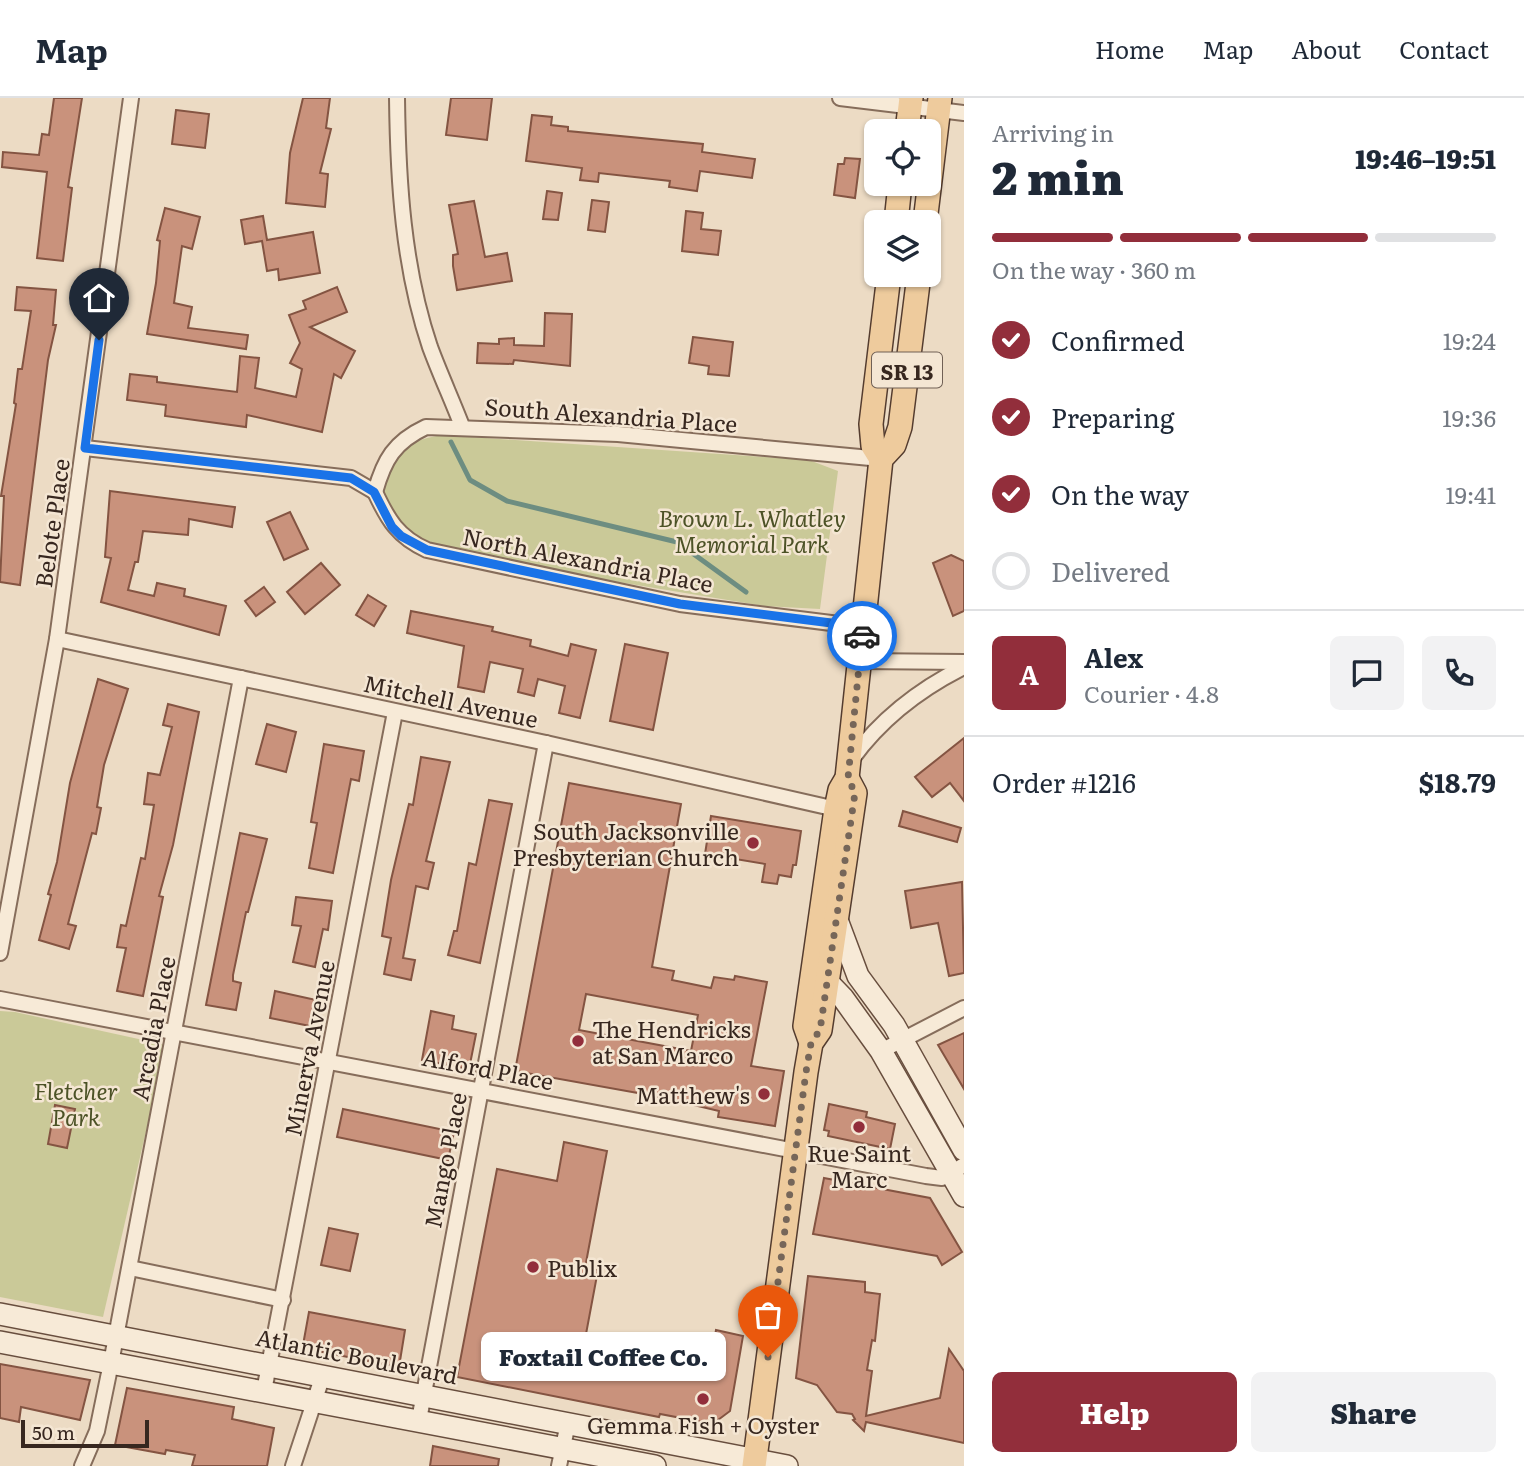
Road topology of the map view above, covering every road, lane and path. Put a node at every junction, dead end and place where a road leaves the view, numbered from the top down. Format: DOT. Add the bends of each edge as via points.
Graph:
graph roads {
  1 [pos="131,98"];
  2 [pos="397,98"];
  3 [pos="840,98"];
  4 [pos="910,102"];
  5 [pos="939,104"];
  6 [pos="964,113"];
  7 [pos="926,210"];
  8 [pos="888,287"];
  9 [pos="918,287"];
  10 [pos="462,426"];
  11 [pos="85,448"];
  12 [pos="881,459"];
  13 [pos="374,492"];
  14 [pos="863,627"];
  15 [pos="57,639"];
  16 [pos="859,660"];
  17 [pos="964,664"];
  18 [pos="241,678"];
  19 [pos="395,712"];
  20 [pos="546,743"];
  21 [pos="848,770"];
  22 [pos="836,809"];
  23 [pos="837,920"];
  24 [pos="817,934"];
  25 [pos="0,953"];
  26 [pos="828,984"];
  27 [pos="0,999"];
  28 [pos="964,1008"];
  29 [pos="174,1033"];
  30 [pos="901,1040"];
  31 [pos="811,1043"];
  32 [pos="881,1051"];
  33 [pos="329,1061"];
  34 [pos="481,1090"];
  35 [pos="964,1150"];
  36 [pos="794,1151"];
  37 [pos="957,1169"];
  38 [pos="964,1196"];
  39 [pos="130,1268"];
  40 [pos="284,1300"];
  41 [pos="0,1314"];
  42 [pos="117,1336"];
  43 [pos="0,1342"];
  44 [pos="111,1363"];
  45 [pos="271,1365"];
  46 [pos="323,1375"];
  47 [pos="264,1391"];
  48 [pos="424,1394"];
  49 [pos="317,1401"];
  50 [pos="419,1420"];
  51 [pos="568,1423"];
  52 [pos="562,1457"];
  53 [pos="754,1463"];
  54 [pos="82,1466"];
  55 [pos="293,1466"];
  56 [pos="655,1466"];
  57 [pos="787,1466"];
  1 -- 11 [label="street, Belote Place"];
  2 -- 10 [label="street" via="403,222 415,290 430,345"];
  3 -- 4 [label="street"];
  4 -- 5 [label="street"];
  5 -- 6 [label="street"];
  5 -- 7 [label="main road"];
  8 -- 12 [label="main road, SR 13" via="871,431"];
  9 -- 12 [label="main road, SR 13" via="900,427 894,445"];
  10 -- 12 [label="street, South Alexandria Place" via="618,434"];
  10 -- 13 [label="street, South Alexandria Place" via="426,427 400,441 384,462"];
  11 -- 13 [label="street" via="351,478"];
  11 -- 15 [label="street, Belote Place"];
  12 -- 14 [label="main road, SR 13"];
  13 -- 14 [label="street, North Alexandria Place" via="392,527 427,550 680,604"];
  14 -- 16 [label="main road, SR 13"];
  15 -- 18 [label="street, Mitchell Avenue"];
  15 -- 25 [label="street, Belote Place"];
  16 -- 17 [label="street"];
  16 -- 21 [label="main road, SR 13"];
  17 -- 21 [label="street" via="895,712 868,737"];
  18 -- 19 [label="street, Mitchell Avenue"];
  18 -- 29 [label="street, Arcadia Place"];
  19 -- 20 [label="street, Mitchell Avenue"];
  19 -- 33 [label="street, Minerva Avenue"];
  20 -- 22 [label="street, Mitchell Avenue"];
  20 -- 34 [label="street, Mango Place"];
  21 -- 22 [label="main road, SR 13"];
  21 -- 23 [label="main road, SR 13" via="855,793"];
  22 -- 24 [label="main road, SR 13"];
  23 -- 26 [label="main road, SR 13"];
  23 -- 30 [label="main road" via="858,976"];
  24 -- 26 [label="main road" via="818,971"];
  24 -- 31 [label="main road, SR 13" via="805,1026"];
  26 -- 31 [label="main road, SR 13" via="820,1030"];
  26 -- 32 [label="main road"];
  27 -- 29 [label="street, Alford Place"];
  28 -- 30 [label="street"];
  29 -- 33 [label="street, Alford Place"];
  29 -- 39 [label="street, Arcadia Place"];
  30 -- 32 [label="street"];
  30 -- 35 [label="main road"];
  31 -- 36 [label="main road, SR 13"];
  32 -- 37 [label="main road"];
  33 -- 34 [label="street, Alford Place"];
  33 -- 40 [label="street, Minerva Avenue"];
  34 -- 36 [label="street, Alford Place"];
  34 -- 48 [label="street, Mango Place"];
  36 -- 37 [label="street, Alford Place" via="942,1178"];
  36 -- 53 [label="main road, SR 13"];
  37 -- 38 [label="main road"];
  39 -- 40 [label="street"];
  39 -- 42 [label="street, Arcadia Place"];
  40 -- 45 [label="street, Minerva Avenue"];
  41 -- 42 [label="main road, Atlantic Boulevard"];
  42 -- 44 [label="street, Arcadia Place"];
  42 -- 45 [label="main road, Atlantic Boulevard"];
  43 -- 44 [label="main road"];
  44 -- 47 [label="main road"];
  44 -- 54 [label="street, Arcadia Place" via="97,1430"];
  45 -- 46 [label="main road, Atlantic Boulevard"];
  45 -- 47 [label="street, Minerva Avenue"];
  46 -- 48 [label="main road, Atlantic Boulevard"];
  46 -- 49 [label="street"];
  47 -- 49 [label="main road"];
  48 -- 50 [label="street, Mango Place"];
  48 -- 51 [label="main road, Atlantic Boulevard"];
  49 -- 50 [label="main road"];
  49 -- 55 [label="street"];
  50 -- 52 [label="main road"];
  51 -- 52 [label="street"];
  51 -- 53 [label="main road, Atlantic Boulevard"];
  52 -- 56 [label="main road"];
  53 -- 57 [label="main road, Atlantic Boulevard"];
}
